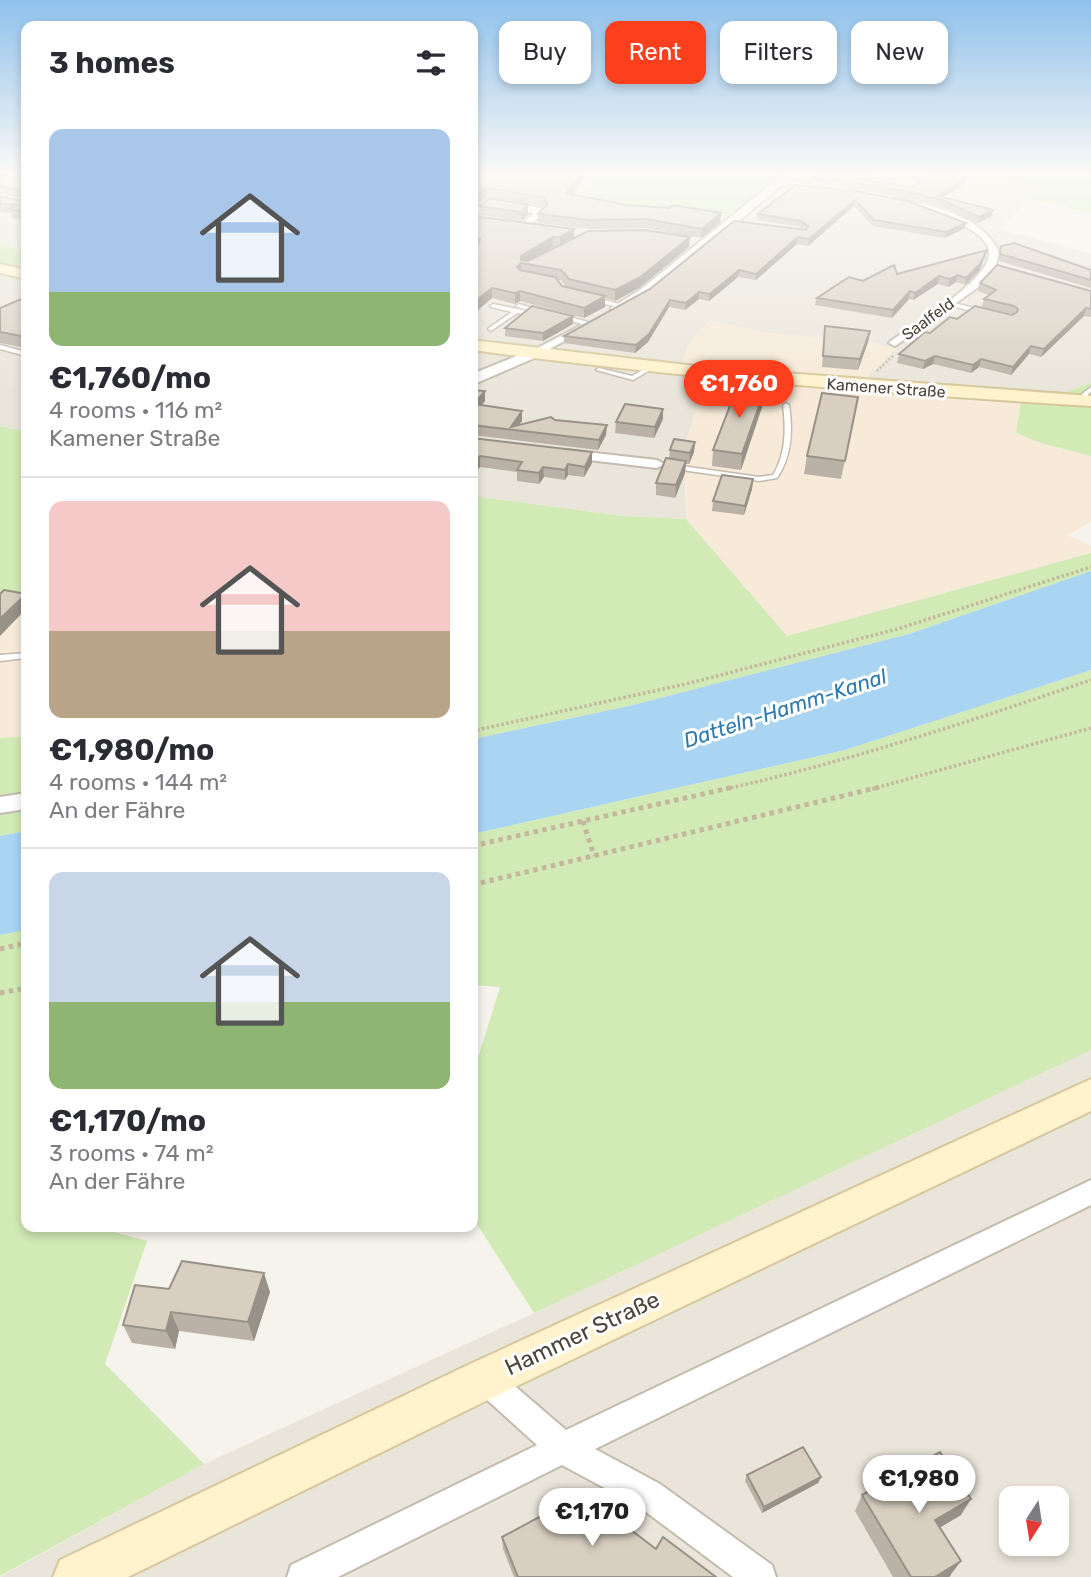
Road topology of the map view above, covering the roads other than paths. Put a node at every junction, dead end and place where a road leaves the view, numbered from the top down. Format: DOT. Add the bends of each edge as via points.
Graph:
graph roads {
  1 [pos="701,247"];
  2 [pos="993,247"];
  3 [pos="991,265"];
  4 [pos="0,268"];
  5 [pos="1004,269"];
  6 [pos="21,273"];
  7 [pos="587,298"];
  8 [pos="950,304"];
  9 [pos="493,306"];
  10 [pos="622,306"];
  11 [pos="987,312"];
  12 [pos="559,316"];
  13 [pos="589,324"];
  14 [pos="491,329"];
  15 [pos="895,343"];
  16 [pos="478,346"];
  17 [pos="0,347"];
  18 [pos="21,353"];
  19 [pos="534,353"];
  20 [pos="649,368"];
  21 [pos="599,370"];
  22 [pos="478,377"];
  23 [pos="1089,397"];
  24 [pos="786,405"];
  25 [pos="557,452"];
  26 [pos="657,464"];
  27 [pos="21,656"];
  28 [pos="0,658"];
  29 [pos="21,802"];
  30 [pos="0,805"];
  31 [pos="1091,1094"];
  32 [pos="1091,1192"];
  33 [pos="485,1379"];
  34 [pos="563,1447"];
  35 [pos="76,1577"];
  36 [pos="303,1577"];
  37 [pos="760,1577"];
  1 -- 10 [label="street"];
  2 -- 3 [label="street"];
  3 -- 5 [label="street"];
  3 -- 8 [label="street, Saalfeld"];
  4 -- 6 [label="main road"];
  7 -- 10 [label="lane"];
  8 -- 11 [label="lane"];
  8 -- 15 [label="street, Saalfeld"];
  9 -- 14 [label="lane" via="518,309"];
  10 -- 13 [label="street"];
  12 -- 13 [label="lane"];
  13 -- 19 [label="street"];
  16 -- 19 [label="main road, Kamener Straße"];
  17 -- 18 [label="lane"];
  19 -- 20 [label="main road, Kamener Straße"];
  19 -- 22 [label="street"];
  20 -- 21 [label="lane" via="633,378"];
  20 -- 23 [label="main road, Kamener Straße" via="865,387"];
  24 -- 26 [label="lane" via="787,437 775,477"];
  25 -- 26 [label="street"];
  27 -- 28 [label="lane"];
  29 -- 30 [label="street"];
  31 -- 33 [label="main road, Hammer Straße"];
  32 -- 34 [label="street"];
  33 -- 34 [label="street"];
  33 -- 35 [label="main road, Hammer Straße"];
  34 -- 36 [label="street"];
  34 -- 37 [label="street" via="649,1495"];
}
